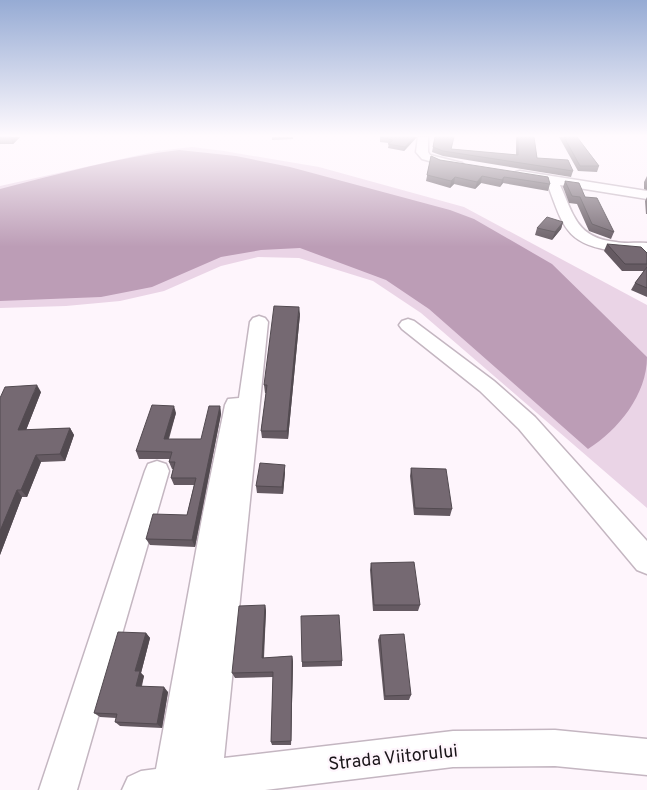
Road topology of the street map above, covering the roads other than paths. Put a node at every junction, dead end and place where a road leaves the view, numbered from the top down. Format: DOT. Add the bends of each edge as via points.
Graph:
graph roads {
  1 [pos="515,174"];
  2 [pos="552,180"];
  3 [pos="647,195"];
  4 [pos="647,248"];
  5 [pos="259,322"];
  6 [pos="408,325"];
  7 [pos="238,396"];
  8 [pos="157,471"];
  9 [pos="647,561"];
  10 [pos="647,756"];
  11 [pos="172,785"];
  12 [pos="58,790"];
  1 -- 2 [label="street"];
  2 -- 3 [label="street"];
  2 -- 4 [label="street" via="572,228 580,237 599,245"];
  5 -- 11 [label="street"];
  6 -- 9 [label="street" via="487,386 527,423"];
  7 -- 11 [label="street"];
  8 -- 12 [label="street"];
  10 -- 11 [label="street, Strada Viitorului" via="555,748 453,749"];
}
